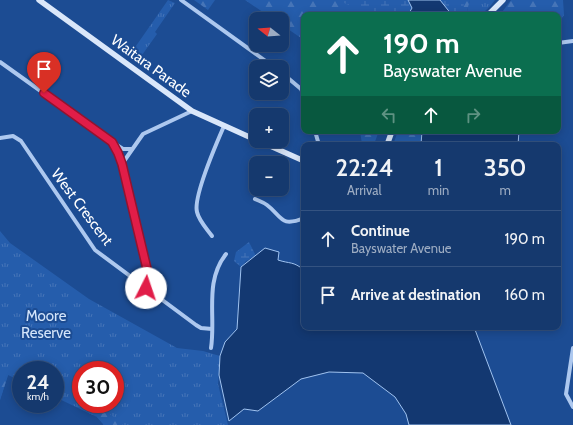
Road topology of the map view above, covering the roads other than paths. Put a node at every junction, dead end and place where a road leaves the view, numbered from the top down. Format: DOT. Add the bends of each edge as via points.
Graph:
graph roads {
  1 [pos="39,0"];
  2 [pos="181,0"];
  3 [pos="503,0"];
  4 [pos="491,12"];
  5 [pos="573,41"];
  6 [pos="561,43"];
  7 [pos="264,60"];
  8 [pos="0,62"];
  9 [pos="289,79"];
  10 [pos="301,89"];
  11 [pos="192,111"];
  12 [pos="224,126"];
  13 [pos="249,137"];
  14 [pos="0,138"];
  15 [pos="112,142"];
  16 [pos="275,148"];
  17 [pos="132,149"];
  18 [pos="301,160"];
  19 [pos="122,164"];
  20 [pos="255,198"];
  21 [pos="301,219"];
  22 [pos="212,236"];
  23 [pos="226,254"];
  24 [pos="146,288"];
  25 [pos="212,329"];
  26 [pos="211,348"];
  27 [pos="573,348"];
  28 [pos="573,407"];
  1 -- 11 [label="street, Waitara Parade"];
  2 -- 7 [label="street"];
  3 -- 4 [label="street"];
  5 -- 6 [label="street"];
  8 -- 15 [label="street"];
  9 -- 10 [label="street"];
  11 -- 12 [label="street, Waitara Parade"];
  11 -- 17 [label="street" via="146,132"];
  12 -- 13 [label="street, Waitara Parade"];
  12 -- 22 [label="street" via="196,204 200,220"];
  14 -- 24 [label="street, West Crescent" via="13,136 20,139 95,250"];
  15 -- 17 [label="street" via="123,149"];
  15 -- 19 [label="street"];
  16 -- 18 [label="street"];
  17 -- 19 [label="street"];
  19 -- 24 [label="street" via="148,273"];
  20 -- 21 [label="street" via="284,220 294,222"];
  23 -- 25 [label="street" via="218,263 214,278"];
  24 -- 25 [label="street, West Crescent" via="196,325"];
  25 -- 26 [label="street"];
  27 -- 28 [label="street" via="566,394"];
}
